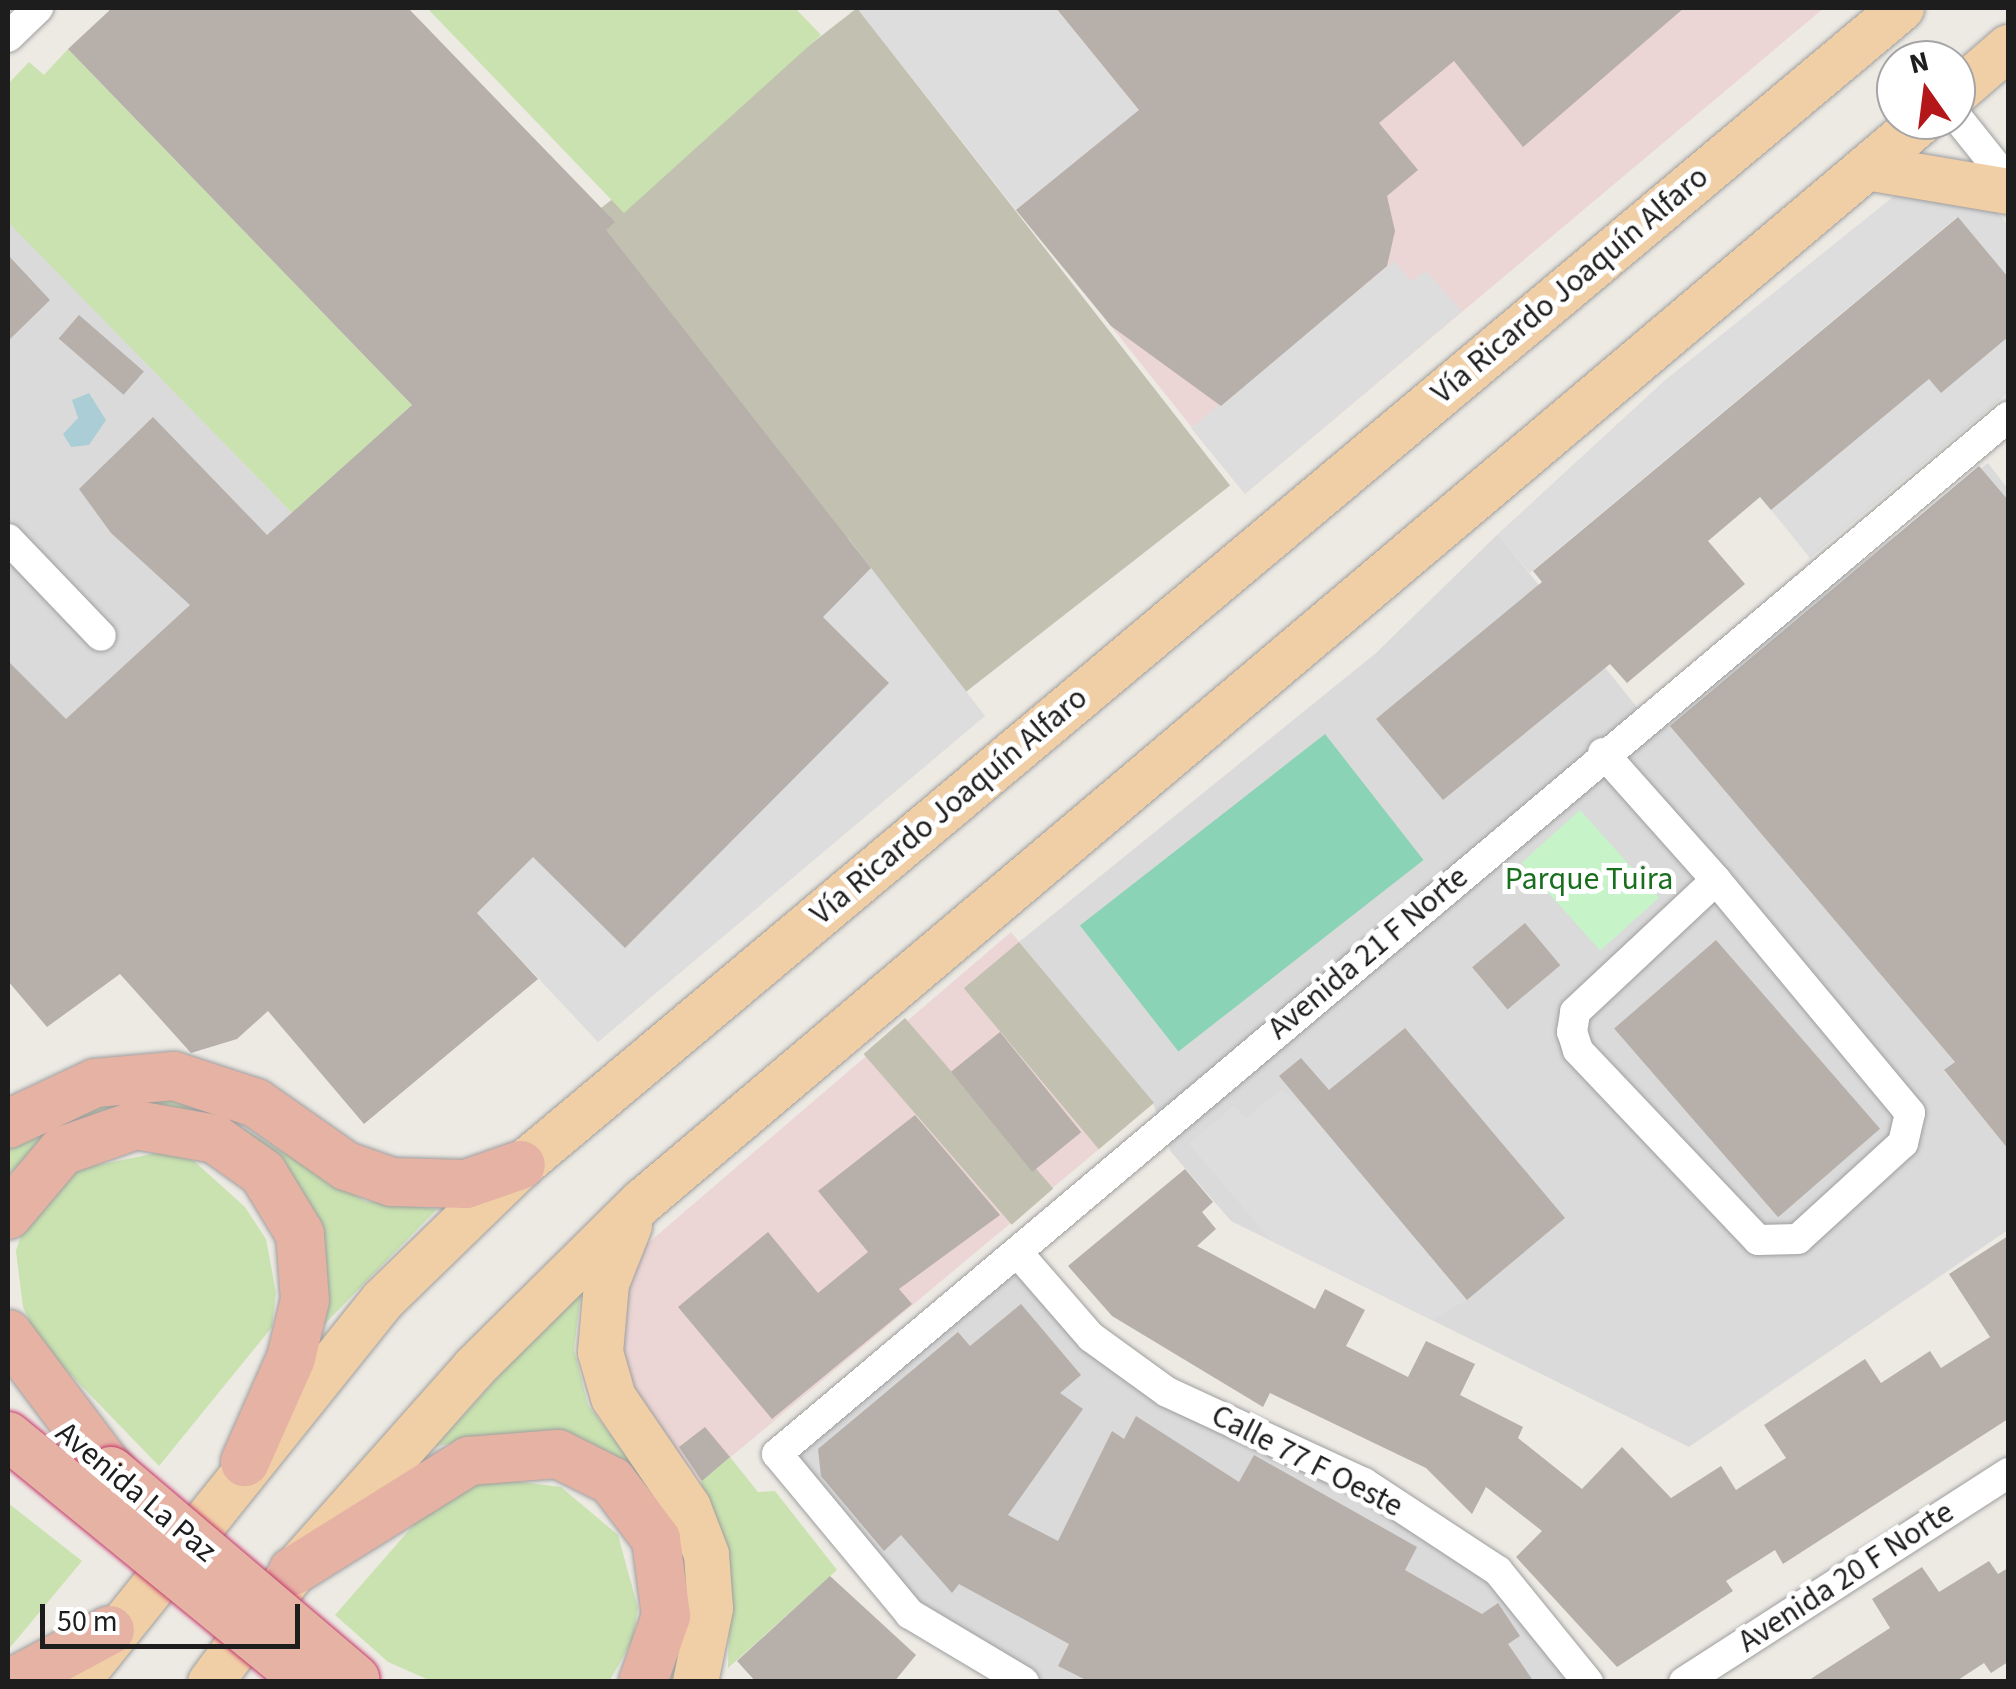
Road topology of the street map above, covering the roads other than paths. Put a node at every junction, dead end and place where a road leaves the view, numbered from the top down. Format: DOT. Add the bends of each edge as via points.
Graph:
graph roads {
  1 [pos="38,8"];
  2 [pos="1901,8"];
  3 [pos="8,37"];
  4 [pos="2008,48"];
  5 [pos="1976,75"];
  6 [pos="1898,140"];
  7 [pos="1975,140"];
  8 [pos="1866,167"];
  9 [pos="2008,181"];
  10 [pos="2008,191"];
  11 [pos="2008,416"];
  12 [pos="8,539"];
  13 [pos="101,636"];
  14 [pos="1603,753"];
  15 [pos="1716,880"];
  16 [pos="8,1124"];
  17 [pos="521,1165"];
  18 [pos="642,1202"];
  19 [pos="8,1214"];
  20 [pos="1017,1252"];
  21 [pos="8,1334"];
  22 [pos="8,1383"];
  23 [pos="8,1436"];
  24 [pos="8,1462"];
  25 [pos="245,1462"];
  26 [pos="2008,1473"];
  27 [pos="97,1484"];
  28 [pos="293,1571"];
  29 [pos="110,1630"];
  30 [pos="663,1678"];
  31 [pos="342,1680"];
  32 [pos="13,1682"];
  33 [pos="76,1682"];
  34 [pos="210,1682"];
  35 [pos="1024,1682"];
  36 [pos="1588,1682"];
  37 [pos="1684,1682"];
  1 -- 3 [label="street"];
  2 -- 17 [label="main road, Vía Ricardo Joaquín Alfaro"];
  4 -- 5 [label="main road"];
  6 -- 8 [label="main road"];
  7 -- 9 [label="street"];
  8 -- 10 [label="main road"];
  8 -- 18 [label="main road"];
  11 -- 14 [label="street, Avenida 21 F Norte"];
  12 -- 13 [label="street"];
  14 -- 15 [label="street"];
  14 -- 20 [label="street, Avenida 21 F Norte"];
  15 -- 15 [label="street" via="1910,1113 1903,1142 1798,1239 1758,1240 1572,1032 1575,1012"];
  16 -- 17 [label="highway" via="95,1083 174,1076 256,1103 346,1166 392,1182 466,1184"];
  17 -- 25 [label="main road, Vía Ricardo Joaquín Alfaro" via="382,1300"];
  18 -- 28 [label="main road" via="474,1367"];
  18 -- 30 [label="main road" via="606,1283 600,1352 613,1397 688,1507 706,1554 710,1608"];
  19 -- 25 [label="highway" via="38,1170 109,1130 193,1130 240,1154 292,1213 305,1275 291,1358"];
  20 -- 35 [label="street, Avenida 21 F Norte" via="776,1454 910,1614"];
  20 -- 36 [label="street, Calle 77 F Oeste" via="1091,1337 1167,1392 1364,1482 1498,1572"];
  21 -- 27 [label="highway"];
  22 -- 27 [label="highway, Avenida La Paz"];
  23 -- 27 [label="highway, Avenida La Paz, bridge"];
  24 -- 27 [label="highway, bridge"];
  25 -- 29 [label="main road, Vía Ricardo Joaquín Alfaro"];
  26 -- 37 [label="street, Avenida 20 F Norte"];
  27 -- 31 [label="highway, Avenida La Paz, bridge"];
  28 -- 30 [label="highway" via="470,1460 558,1454 612,1480 656,1538 668,1595"];
  28 -- 34 [label="main road"];
  29 -- 32 [label="highway"];
  29 -- 33 [label="main road, Vía Ricardo Joaquín Alfaro"];
}
